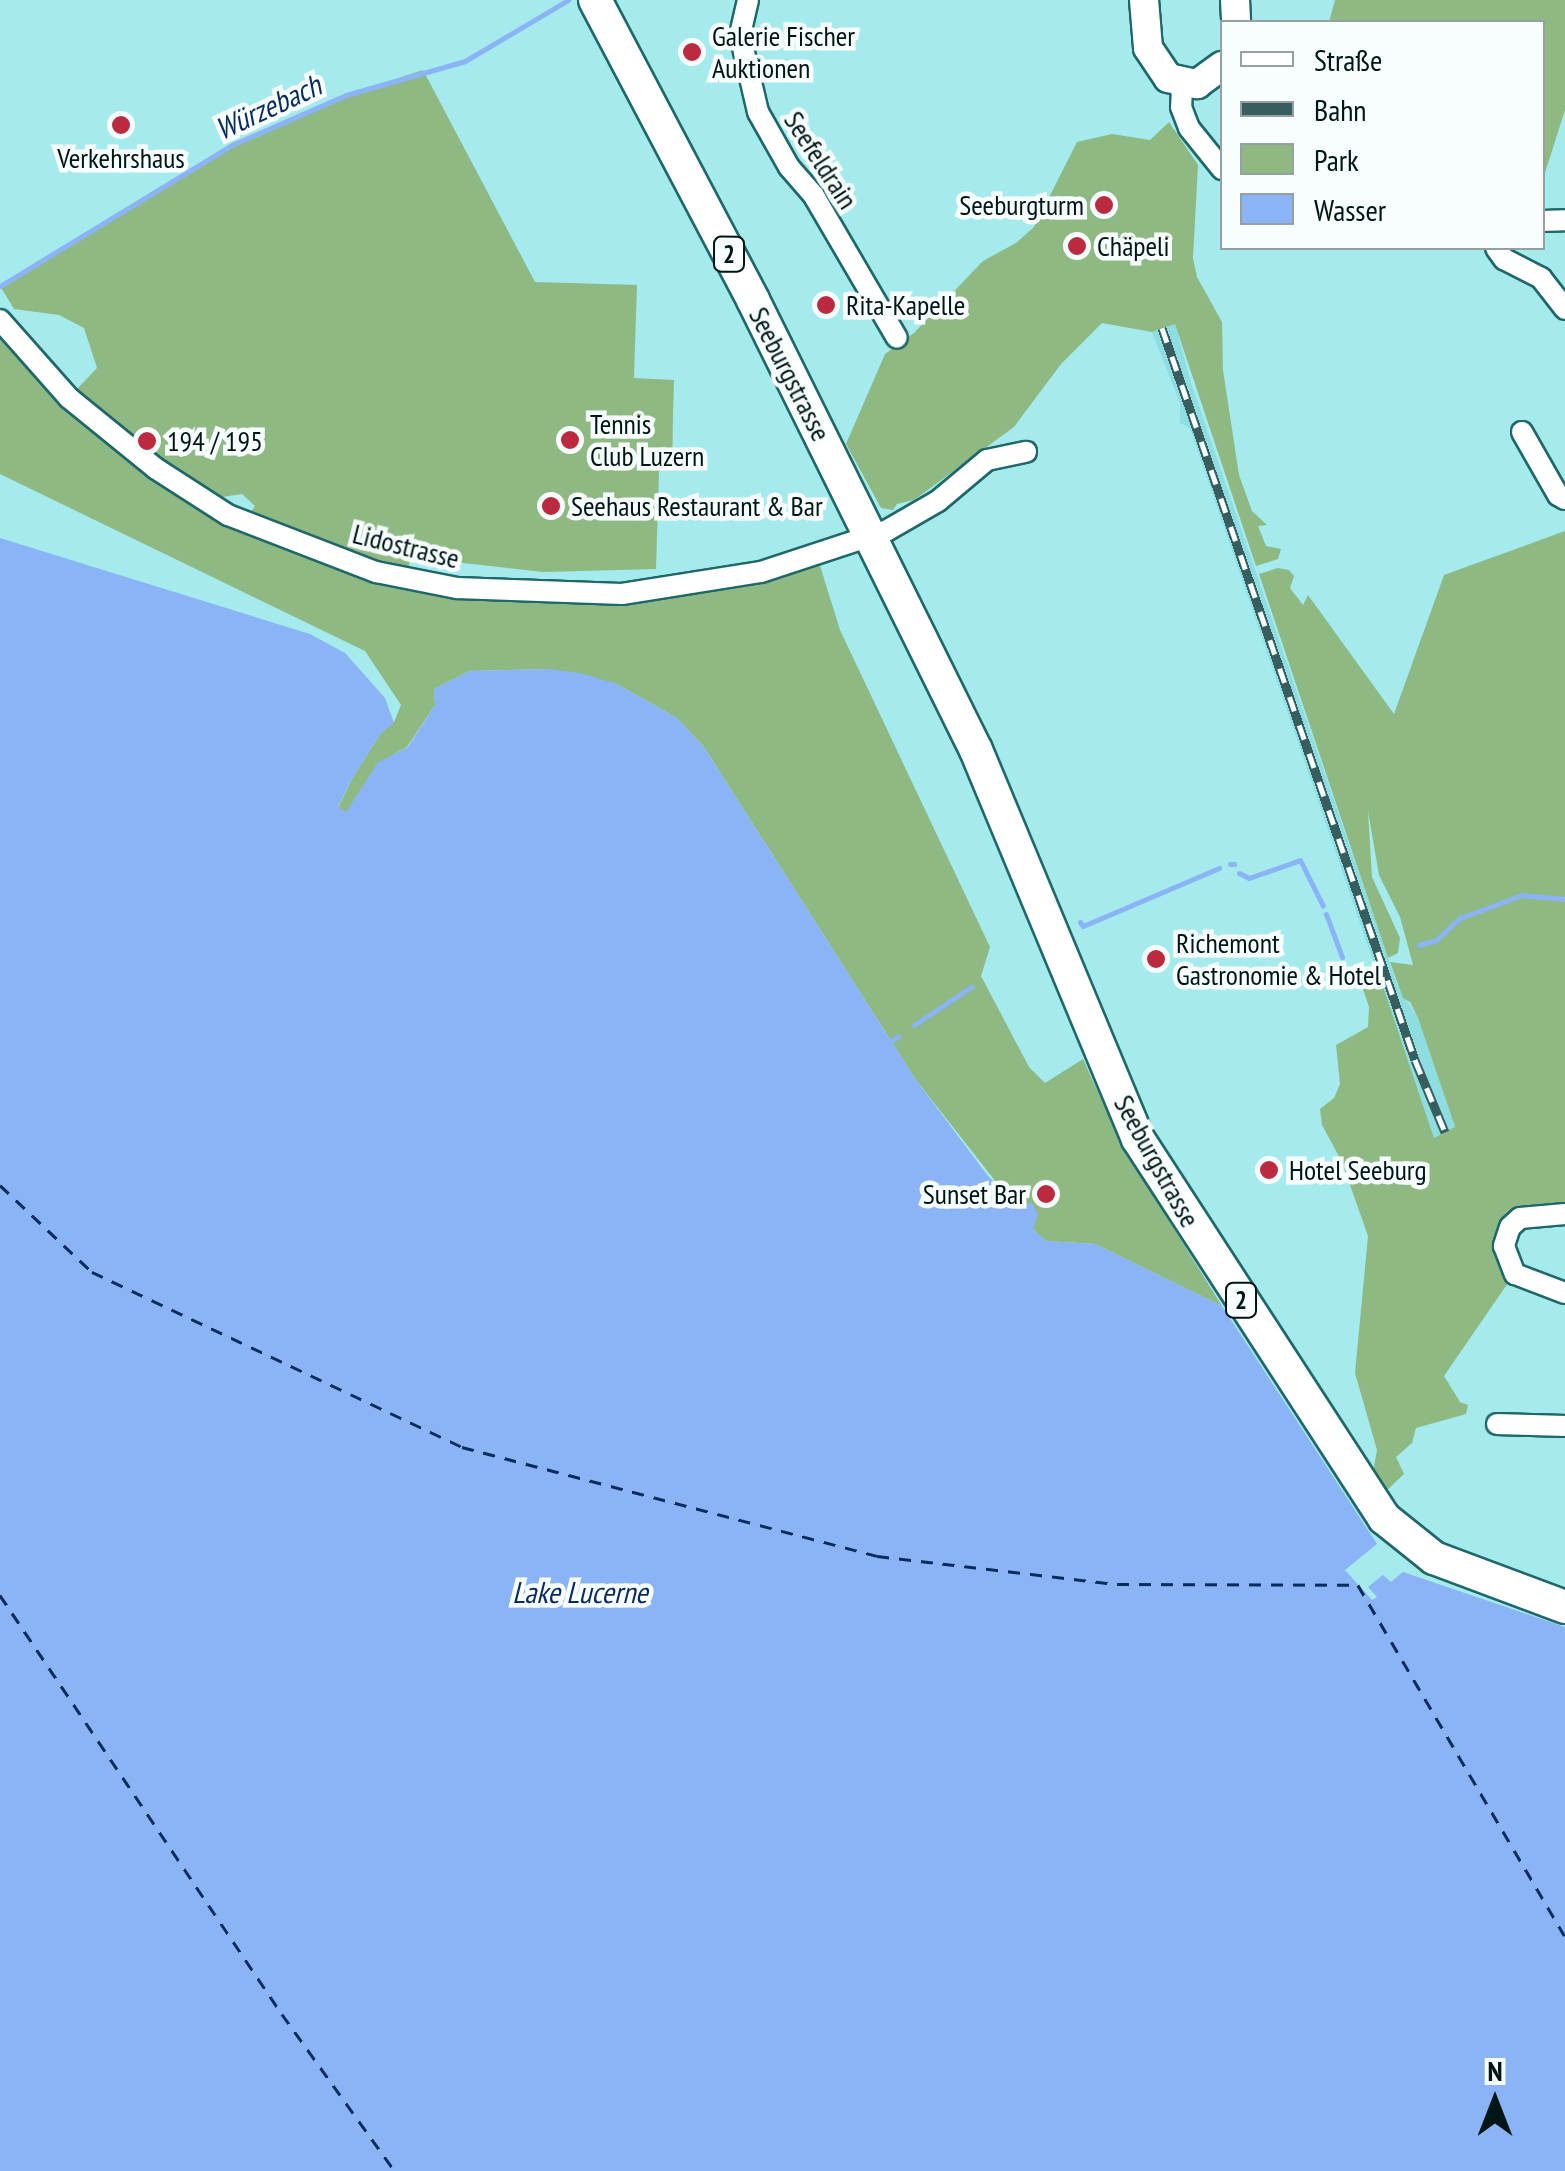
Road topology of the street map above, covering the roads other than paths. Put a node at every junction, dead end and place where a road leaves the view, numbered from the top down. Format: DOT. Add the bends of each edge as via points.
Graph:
graph roads {
  1 [pos="595,0"];
  2 [pos="748,0"];
  3 [pos="1144,0"];
  4 [pos="1220,68"];
  5 [pos="1182,84"];
  6 [pos="1220,167"];
  7 [pos="1497,250"];
  8 [pos="1565,309"];
  9 [pos="0,320"];
  10 [pos="897,338"];
  11 [pos="1522,432"];
  12 [pos="1026,452"];
  13 [pos="1565,499"];
  14 [pos="872,536"];
  15 [pos="1565,1214"];
  16 [pos="1565,1293"];
  17 [pos="1497,1424"];
  18 [pos="1565,1426"];
  19 [pos="1565,1606"];
  1 -- 14 [label="main road, Seeburgstrasse / 2"];
  2 -- 10 [label="street, Seefeldrain" via="740,35 758,112"];
  3 -- 5 [label="street" via="1154,62"];
  4 -- 5 [label="street" via="1205,81"];
  5 -- 6 [label="street" via="1189,128"];
  7 -- 8 [label="street" via="1541,278"];
  9 -- 14 [label="street, Lidostrasse" via="54,384 155,468 228,515 376,572 498,592 622,594 726,580"];
  11 -- 13 [label="street"];
  12 -- 14 [label="street" via="988,460 918,514"];
  14 -- 19 [label="main road, Seeburgstrasse / 2" via="976,750 1138,1139 1367,1496 1434,1558"];
  15 -- 16 [label="street" via="1520,1218 1504,1246 1514,1274"];
  17 -- 18 [label="street"];
}
